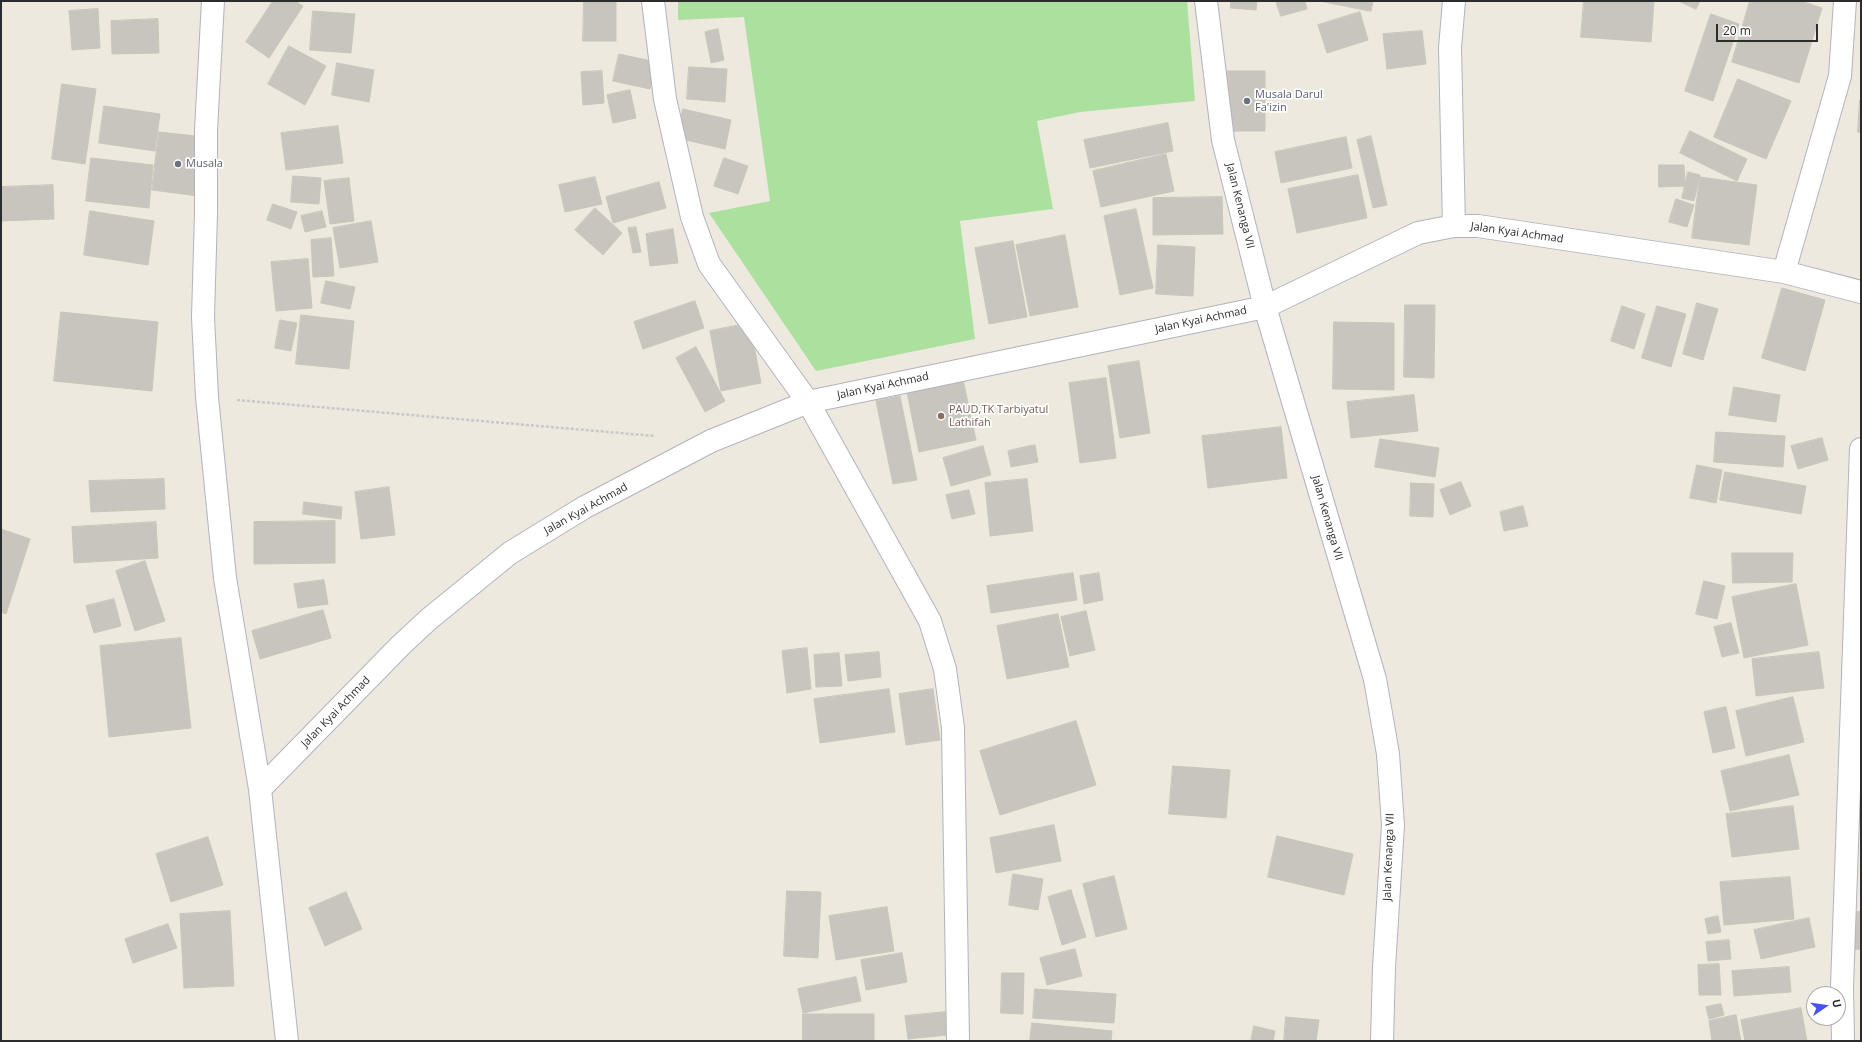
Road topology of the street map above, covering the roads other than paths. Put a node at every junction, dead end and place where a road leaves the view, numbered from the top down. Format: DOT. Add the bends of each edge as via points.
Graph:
graph roads {
  1 [pos="213,1"];
  2 [pos="653,1"];
  3 [pos="1206,1"];
  4 [pos="1454,1"];
  5 [pos="1845,1"];
  6 [pos="1454,226"];
  7 [pos="1784,272"];
  8 [pos="1861,292"];
  9 [pos="1265,307"];
  10 [pos="808,402"];
  11 [pos="1861,449"];
  12 [pos="260,789"];
  13 [pos="287,1041"];
  14 [pos="958,1041"];
  15 [pos="1382,1041"];
  16 [pos="1843,1041"];
  1 -- 12 [label="street" via="206,130 203,317 207,397 225,578"];
  2 -- 10 [label="street" via="665,99 692,217 709,264"];
  3 -- 9 [label="street, Jalan Kenanga VII" via="1223,140"];
  4 -- 6 [label="street" via="1450,48"];
  5 -- 7 [label="street" via="1840,76"];
  6 -- 7 [label="street, Jalan Kyai Achmad" via="1478,226"];
  6 -- 9 [label="street, Jalan Kyai Achmad" via="1418,233"];
  7 -- 8 [label="street, Jalan Kyai Achmad"];
  9 -- 10 [label="street, Jalan Kyai Achmad"];
  9 -- 15 [label="street, Jalan Kenanga VII" via="1375,679 1388,754 1393,825"];
  10 -- 12 [label="street, Jalan Kyai Achmad" via="711,441 585,507 510,553 401,646"];
  10 -- 14 [label="street" via="930,621 945,669 953,728"];
  11 -- 16 [label="street" via="1842,986"];
  12 -- 13 [label="street"];
}
